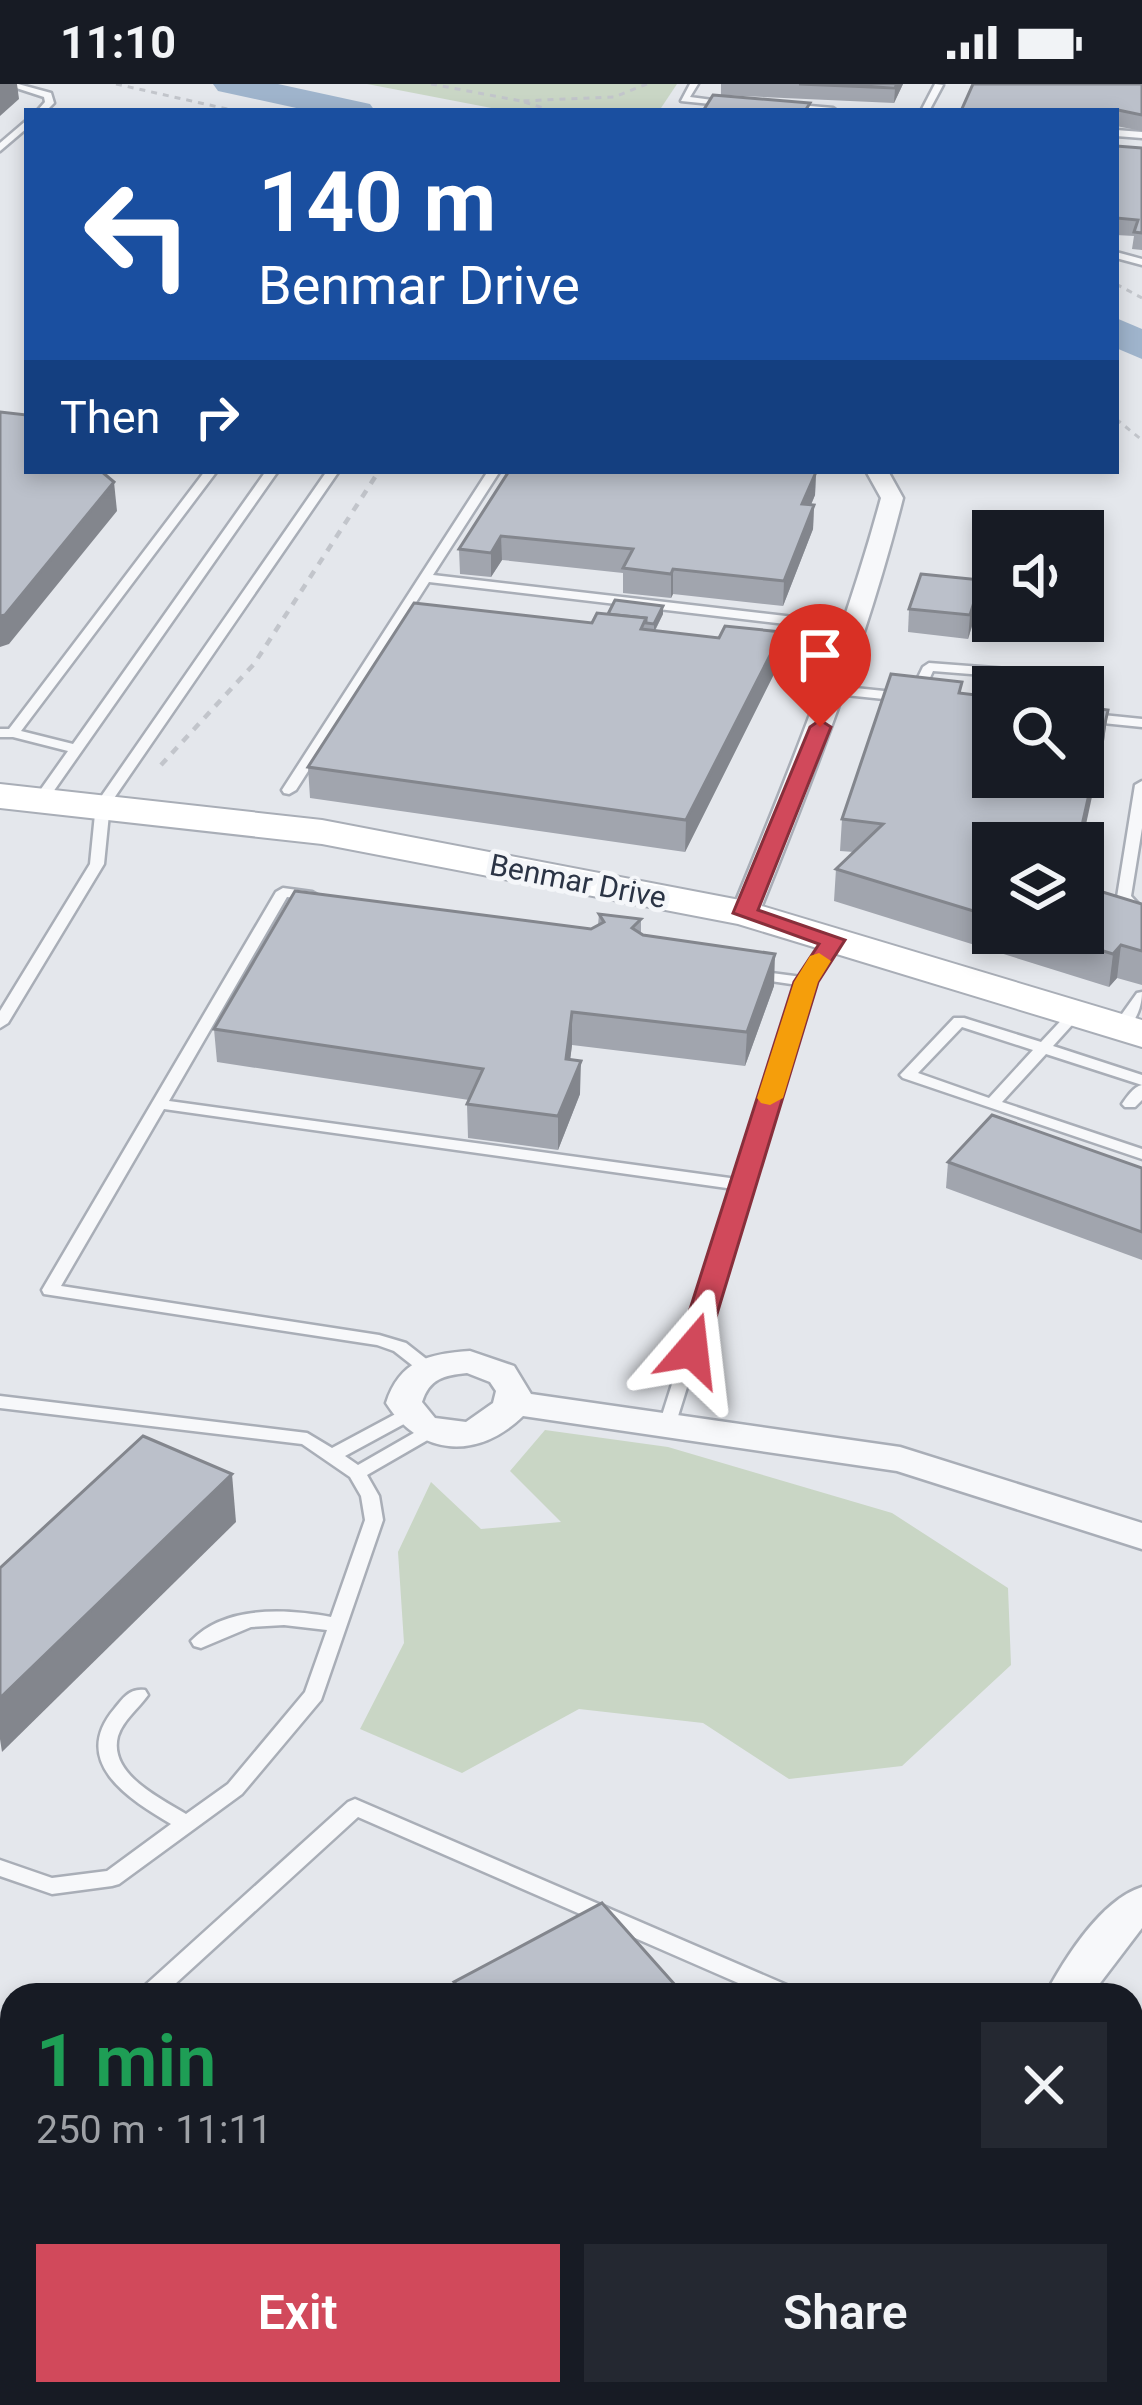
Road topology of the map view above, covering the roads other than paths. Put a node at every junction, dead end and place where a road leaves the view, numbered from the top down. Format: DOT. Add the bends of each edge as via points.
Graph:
graph roads {
  1 [pos="8,84"];
  2 [pos="694,84"];
  3 [pos="748,104"];
  4 [pos="770,106"];
  5 [pos="44,108"];
  6 [pos="795,108"];
  7 [pos="24,126"];
  8 [pos="0,148"];
  9 [pos="209,474"];
  10 [pos="270,474"];
  11 [pos="331,474"];
  12 [pos="492,474"];
  13 [pos="879,474"];
  14 [pos="429,578"];
  15 [pos="403,614"];
  16 [pos="426,616"];
  17 [pos="854,628"];
  18 [pos="752,650"];
  19 [pos="844,660"];
  20 [pos="972,670"];
  21 [pos="836,690"];
  22 [pos="914,698"];
  23 [pos="936,701"];
  24 [pos="1104,719"];
  25 [pos="1142,723"];
  26 [pos="7,733"];
  27 [pos="72,748"];
  28 [pos="1142,785"];
  29 [pos="289,790"];
  30 [pos="107,797"];
  31 [pos="20,798"];
  32 [pos="330,898"];
  33 [pos="745,913"];
  34 [pos="1142,916"];
  35 [pos="833,940"];
  36 [pos="736,972"];
  37 [pos="806,982"];
  38 [pos="1075,1014"];
  39 [pos="1135,1019"];
  40 [pos="0,1023"];
  41 [pos="1043,1048"];
  42 [pos="1142,1080"];
  43 [pos="992,1103"];
  44 [pos="159,1104"];
  45 [pos="1114,1121"];
  46 [pos="1099,1139"];
  47 [pos="1141,1152"];
  48 [pos="743,1185"];
  49 [pos="428,1369"];
  50 [pos="0,1402"];
  51 [pos="515,1403"];
  52 [pos="421,1422"];
  53 [pos="668,1425"];
  54 [pos="335,1454"];
  55 [pos="357,1473"];
  56 [pos="1142,1536"];
  57 [pos="339,1624"];
  58 [pos="201,1641"];
  59 [pos="138,1695"];
  60 [pos="187,1824"];
  61 [pos="0,1868"];
  62 [pos="1142,1903"];
  63 [pos="161,1983"];
  64 [pos="760,1983"];
  65 [pos="1076,1983"];
  1 -- 5 [label="lane" via="48,95"];
  2 -- 3 [label="lane" via="684,99"];
  4 -- 6 [label="lane"];
  7 -- 8 [label="lane"];
  9 -- 26 [label="lane"];
  10 -- 27 [label="lane"];
  11 -- 30 [label="lane"];
  12 -- 14 [label="lane"];
  13 -- 17 [label="street" via="892,498"];
  14 -- 15 [label="lane"];
  14 -- 17 [label="lane"];
  15 -- 16 [label="lane"];
  15 -- 29 [label="lane"];
  17 -- 19 [label="street"];
  18 -- 19 [label="lane"];
  19 -- 21 [label="street"];
  20 -- 22 [label="lane" via="929,667"];
  21 -- 22 [label="lane"];
  21 -- 33 [label="street"];
  22 -- 23 [label="lane"];
  24 -- 25 [label="lane"];
  26 -- 27 [label="lane"];
  27 -- 31 [label="lane"];
  28 -- 34 [label="lane" via="1124,897"];
  30 -- 31 [label="street, Benmar Drive"];
  30 -- 33 [label="street, Benmar Drive"];
  30 -- 40 [label="lane" via="98,864"];
  32 -- 44 [label="lane" via="283,892"];
  33 -- 35 [label="street, Benmar Drive"];
  35 -- 37 [label="lane"];
  35 -- 38 [label="street, Benmar Drive"];
  36 -- 37 [label="lane"];
  37 -- 48 [label="lane"];
  38 -- 39 [label="street, Benmar Drive"];
  38 -- 41 [label="lane"];
  41 -- 42 [label="lane"];
  41 -- 43 [label="lane"];
  41 -- 43 [label="lane" via="959,1021 908,1075"];
  43 -- 46 [label="lane"];
  44 -- 48 [label="lane"];
  44 -- 49 [label="lane" via="50,1290 379,1340"];
  45 -- 46 [label="lane"];
  46 -- 47 [label="lane"];
  48 -- 53 [label="lane"];
  49 -- 51 [label="street" via="486,1365 510,1381"];
  49 -- 52 [label="street" via="405,1391"];
  50 -- 54 [label="lane" via="307,1439"];
  51 -- 52 [label="street" via="484,1430"];
  51 -- 53 [label="street"];
  52 -- 54 [label="lane"];
  52 -- 55 [label="lane"];
  53 -- 56 [label="street" via="900,1459"];
  54 -- 55 [label="lane"];
  55 -- 57 [label="lane" via="374,1520"];
  57 -- 58 [label="lane" via="248,1618"];
  57 -- 60 [label="lane" via="314,1695 235,1789"];
  59 -- 60 [label="lane" via="109,1726 108,1754 123,1782"];
  60 -- 61 [label="lane" via="112,1878 52,1886"];
  62 -- 65 [label="street"];
  63 -- 64 [label="lane" via="356,1807"];
}
